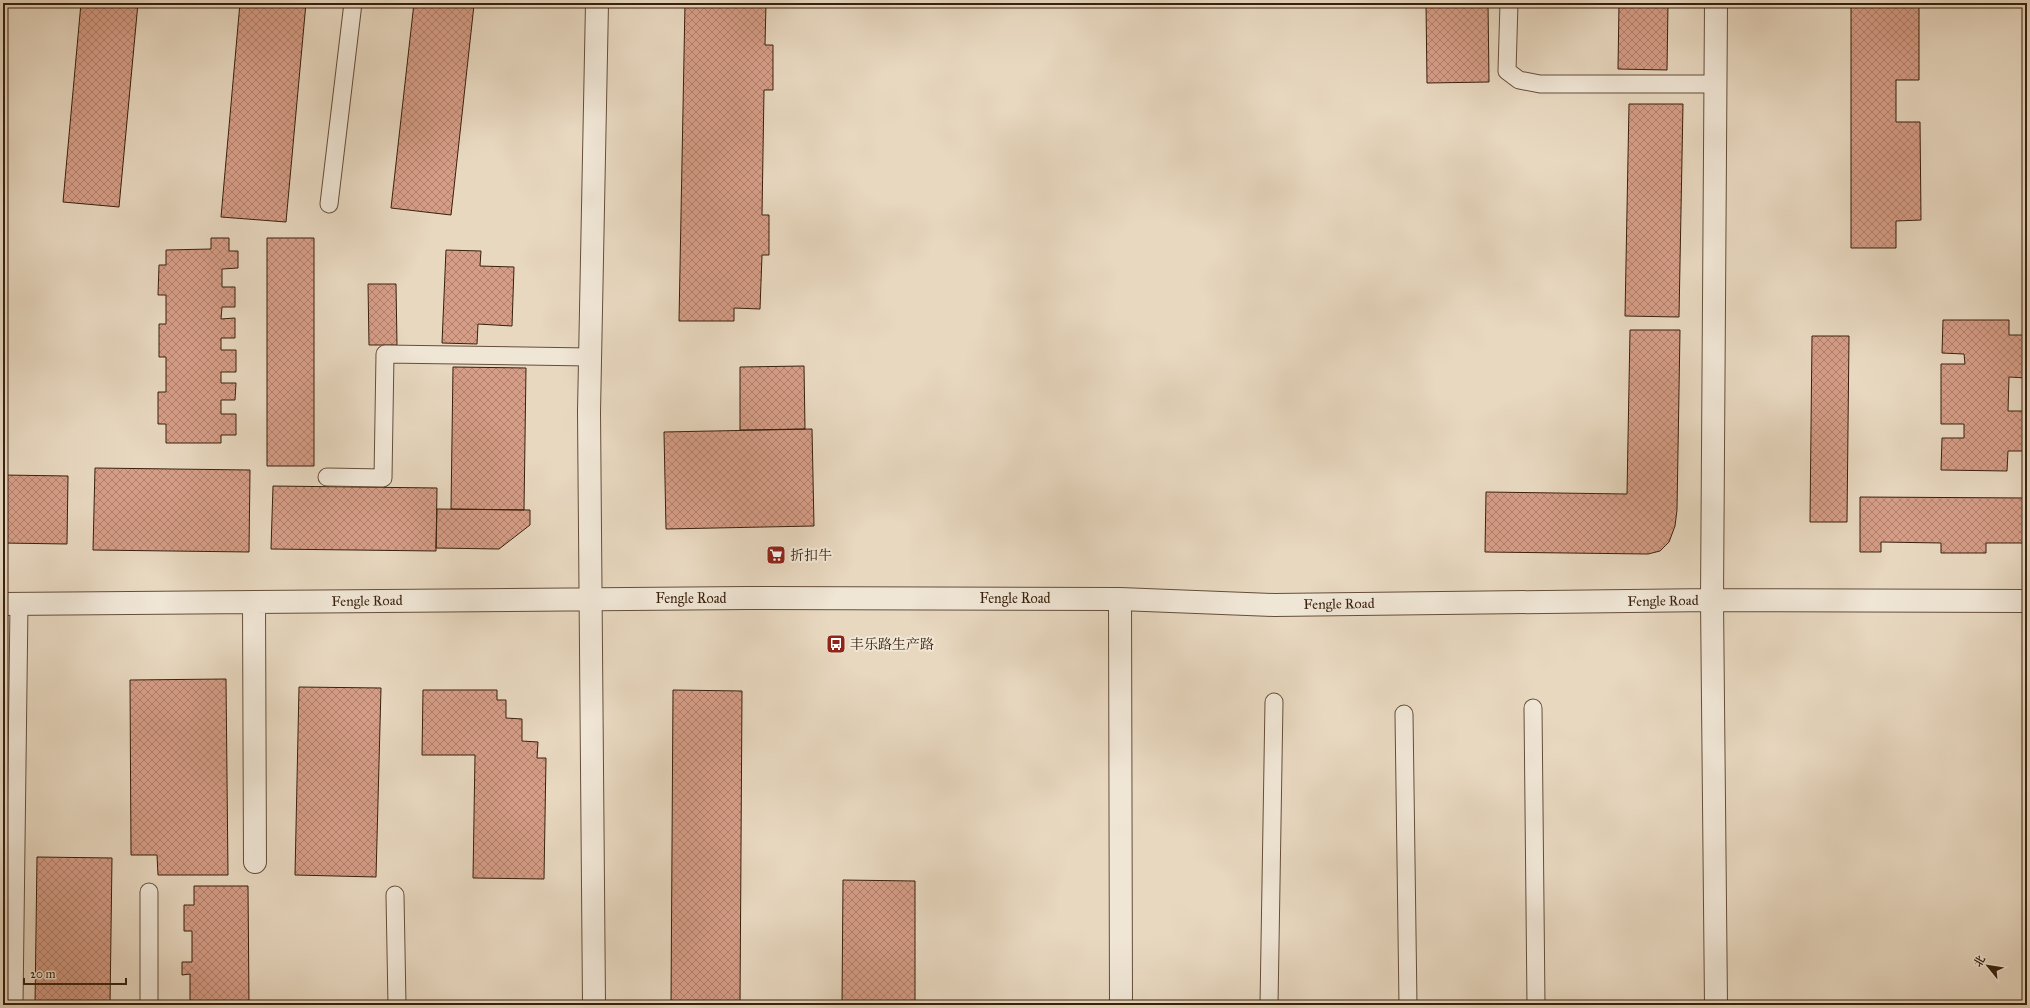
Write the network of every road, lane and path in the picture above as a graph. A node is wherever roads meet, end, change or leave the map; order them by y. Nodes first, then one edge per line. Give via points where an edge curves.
1 (352, 3) edge
2 (1509, 3) edge
3 (1716, 3) edge
4 (594, 4) edge
5 (1715, 84) junction
6 (328, 204) dead end
7 (590, 357) junction
8 (327, 477) dead end
9 (590, 599) junction
10 (1120, 599) junction
11 (1712, 600) junction
12 (2027, 601) edge
13 (254, 602) junction
14 (11, 604) edge
15 (1274, 702) dead end
16 (1533, 708) dead end
17 (1404, 714) dead end
18 (255, 862) dead end
19 (149, 892) dead end
20 (395, 895) dead end
21 (14, 1005) edge
22 (149, 1005) edge
23 (398, 1005) edge
24 (594, 1005) edge
25 (1121, 1005) edge
26 (1269, 1005) edge
27 (1408, 1005) edge
28 (1536, 1005) edge
29 (1716, 1005) edge

1 - 6 lane
2 - 5 lane via 1507,70 1519,80 1540,84
3 - 5 street
4 - 7 street
5 - 11 street
7 - 8 lane via 384,354 383,478
7 - 9 street
9 - 10 street, Fengle Road
9 - 13 street, Fengle Road
9 - 24 street
10 - 11 street, Fengle Road via 1274,605
10 - 25 street
11 - 12 street, Fengle Road
11 - 29 street
13 - 14 street, Fengle Road
13 - 18 street
14 - 21 lane
15 - 26 lane
16 - 28 lane
17 - 27 lane
19 - 22 lane
20 - 23 lane

